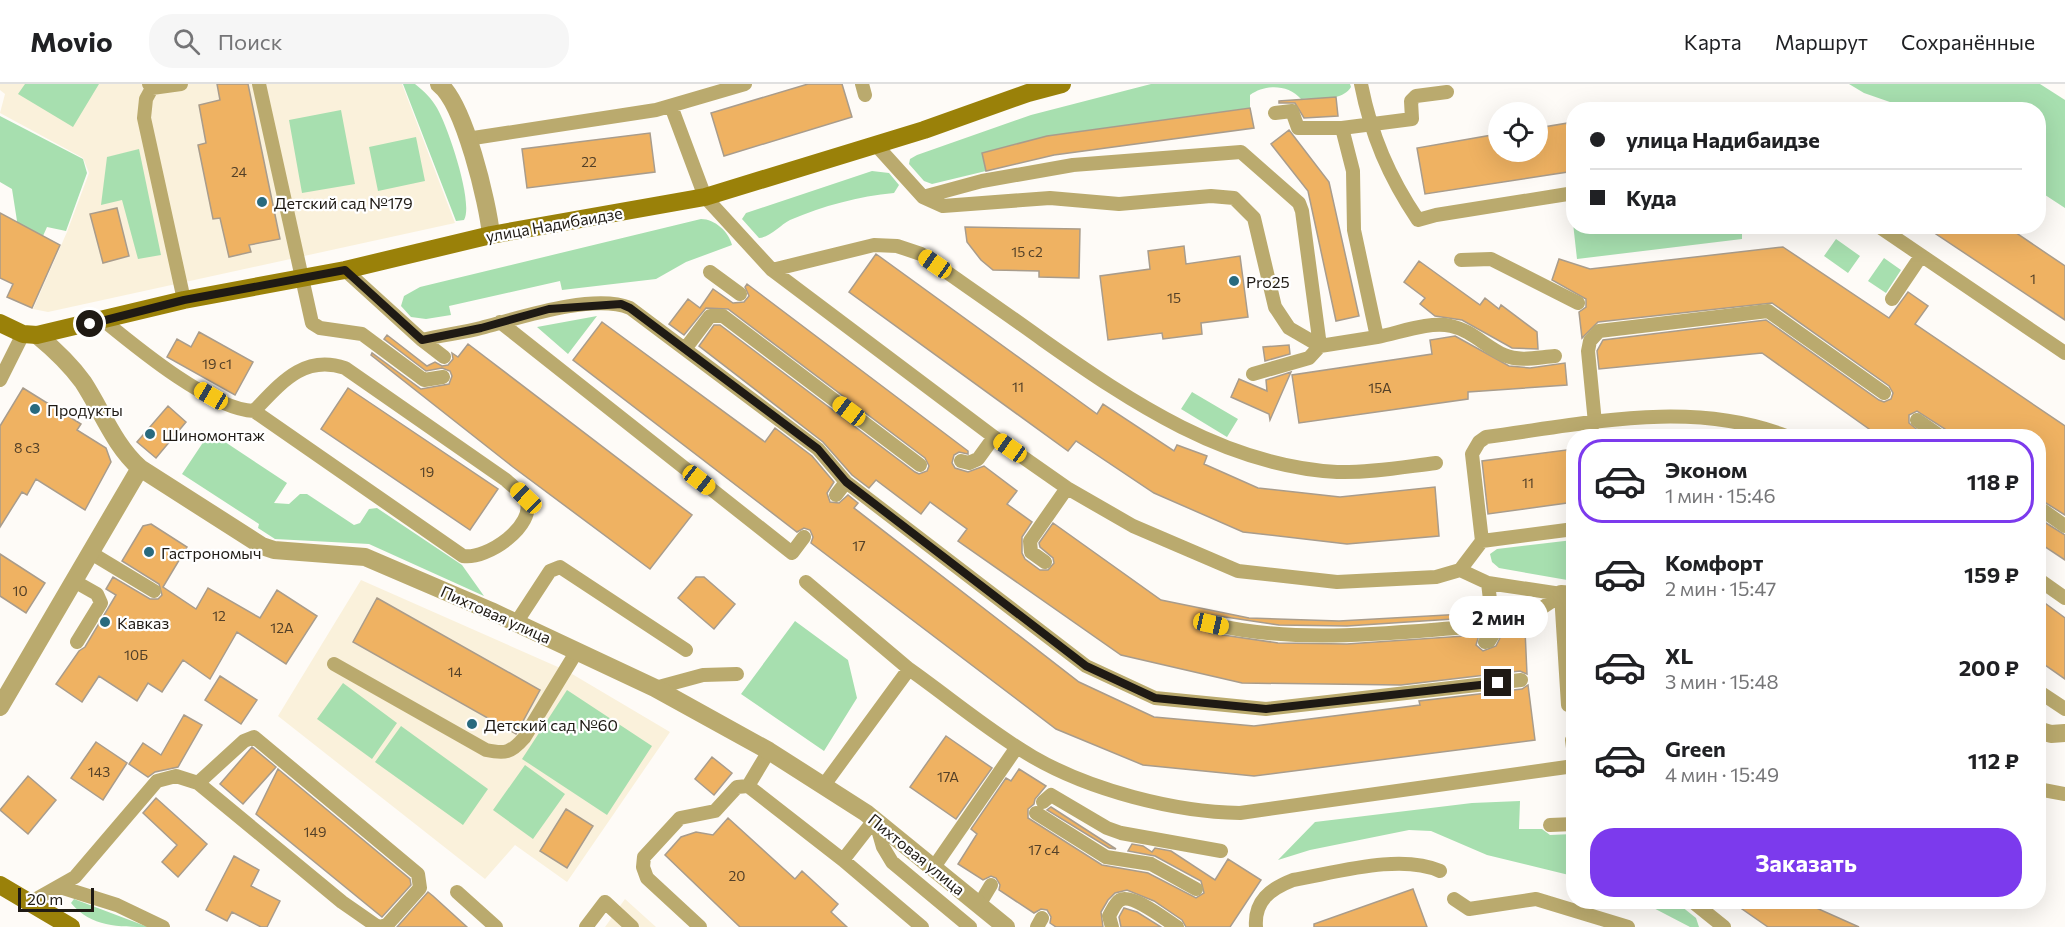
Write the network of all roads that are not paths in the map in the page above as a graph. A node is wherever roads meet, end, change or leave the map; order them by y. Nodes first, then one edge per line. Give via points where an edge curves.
1 (181, 84) edge
2 (259, 84) edge
3 (440, 84) edge
4 (745, 84) edge
5 (1062, 84) edge
6 (1361, 84) edge
7 (151, 86) edge
8 (1447, 92) dead end
9 (671, 106) junction
10 (1275, 112) dead end
11 (1370, 126) junction
12 (1342, 128) junction
13 (468, 139) junction
14 (876, 145) junction
15 (1566, 194) edge
16 (705, 197) junction
17 (923, 197) junction
18 (1890, 234) edge
19 (491, 235) junction
20 (1920, 255) junction
21 (1461, 260) dead end
22 (345, 270) junction
23 (772, 270) junction
24 (710, 272) dead end
25 (300, 277) junction
26 (740, 294) dead end
27 (1892, 299) dead end
28 (184, 300) junction
29 (1578, 303) dead end
30 (103, 320) junction
31 (500, 322) junction
32 (0, 323) edge
33 (30, 334) junction
34 (1377, 337) junction
35 (422, 340) junction
36 (1320, 346) junction
37 (685, 349) junction
38 (2065, 353) edge
39 (1555, 356) dead end
40 (444, 357) dead end
41 (1253, 374) dead end
42 (443, 377) dead end
43 (0, 380) edge
44 (1884, 393) dead end
45 (254, 411) junction
46 (1917, 420) dead end
47 (1595, 423) junction
48 (1763, 429) edge
49 (1930, 429) edge
50 (994, 437) junction
51 (961, 461) dead end
52 (1436, 463) dead end
53 (920, 465) dead end
54 (140, 468) junction
55 (846, 482) junction
56 (1067, 488) junction
57 (836, 495) dead end
58 (2046, 513) edge
59 (2065, 526) edge
60 (1566, 530) edge
61 (804, 537) dead end
62 (1482, 541) junction
63 (91, 553) junction
64 (1045, 562) dead end
65 (1460, 570) junction
66 (74, 581) junction
67 (806, 582) dead end
68 (1488, 583) junction
69 (2046, 585) edge
70 (154, 591) dead end
71 (1566, 595) edge
72 (1566, 596) edge
73 (2065, 598) edge
74 (516, 623) junction
75 (1211, 624) dead end
76 (1493, 625) junction
77 (77, 642) dead end
78 (1485, 642) dead end
79 (686, 650) dead end
80 (577, 651) junction
81 (334, 664) dead end
82 (909, 669) junction
83 (737, 674) dead end
84 (1521, 680) dead end
85 (655, 688) junction
86 (2046, 697) edge
87 (0, 707) edge
88 (2065, 709) edge
89 (2046, 732) edge
90 (2065, 733) edge
91 (1017, 747) junction
92 (769, 752) junction
93 (1566, 767) edge
94 (198, 783) junction
95 (824, 785) junction
96 (748, 786) junction
97 (2046, 790) edge
98 (2065, 794) edge
99 (875, 819) junction
100 (1566, 824) edge
101 (1550, 825) dead end
102 (1221, 851) dead end
103 (843, 860) junction
104 (934, 867) junction
105 (1440, 871) dead end
106 (1, 884) edge
107 (991, 885) dead end
108 (60, 887) junction
109 (1196, 889) dead end
110 (457, 892) dead end
111 (1454, 899) dead end
112 (29, 903) junction
113 (979, 905) junction
114 (1566, 908) edge
115 (1569, 909) edge
116 (1702, 909) edge
117 (71, 927) edge
118 (163, 927) edge
119 (379, 927) edge
120 (496, 927) edge
121 (586, 927) edge
122 (632, 927) edge
123 (700, 927) edge
124 (922, 927) edge
125 (970, 927) edge
126 (1006, 927) edge
127 (1112, 927) edge
128 (1177, 927) edge
129 (1256, 927) edge
130 (1628, 927) edge
131 (1724, 927) edge

1 - 7 lane
2 - 25 lane
3 - 13 street via 454,100
4 - 9 lane
5 - 14 main road, улица Надибаидзе
6 - 11 lane
7 - 28 lane via 144,118
8 - 11 lane via 1416,96 1411,101 1412,119
9 - 13 lane
9 - 16 lane
10 - 12 lane via 1292,111 1298,128
11 - 12 lane
11 - 15 lane via 1396,187 1418,220
12 - 34 lane via 1353,171 1354,230
13 - 19 street
14 - 16 main road, улица Надибаидзе
14 - 17 lane
16 - 19 main road, улица Надибаидзе
16 - 23 lane
17 - 36 lane via 948,206 1050,198 1119,204 1211,196 1234,198 1254,218 1275,307 1289,328
17 - 36 lane via 982,181 1073,165 1241,152 1299,203
18 - 20 lane
19 - 22 main road, улица Надибаидзе
20 - 27 lane
20 - 38 lane
21 - 29 lane via 1491,259
22 - 25 main road, улица Надибаидзе
22 - 35 lane
23 - 50 lane
23 - 52 lane via 874,245 897,246 921,254 1112,388 1231,451 1334,471 1361,472
24 - 26 lane
25 - 28 main road, улица Надибаидзе
25 - 42 lane via 316,326 362,334 424,380
28 - 30 main road, улица Надибаидзе
30 - 33 main road, улица Надибаидзе
30 - 45 lane via 159,366 228,406
31 - 35 lane
31 - 37 lane via 549,309 621,304
31 - 61 lane via 792,553
32 - 33 main road, Пихтовая улица
33 - 43 lane
33 - 54 street, Пихтовая улица via 64,359 122,449
34 - 36 lane
34 - 39 lane via 1451,326 1504,355 1520,359
35 - 40 lane
36 - 41 lane via 1309,358
37 - 53 lane via 710,316 723,315
37 - 55 lane via 818,449
44 - 47 lane via 1768,311 1599,331 1590,341 1588,351
45 - 45 lane via 463,556 477,557 497,549 525,516 526,498 506,480 345,368 331,363 309,365
46 - 49 lane
47 - 48 lane via 1674,415
47 - 62 lane via 1486,437 1479,442 1472,454
50 - 51 lane via 978,459
50 - 56 lane
54 - 63 street
54 - 74 street, Пихтовая улица via 262,546 365,557
55 - 57 lane
55 - 84 lane via 1086,666 1155,698 1266,709
56 - 64 lane via 1030,541 1031,552
56 - 65 lane via 1133,526 1238,571 1337,582 1436,577
58 - 59 lane
60 - 62 lane
62 - 65 lane
63 - 66 street
63 - 70 lane
65 - 68 lane
66 - 77 lane via 96,594 101,603
66 - 87 street
67 - 82 lane
68 - 71 lane
68 - 76 lane
69 - 73 lane
72 - 76 lane via 1540,611
74 - 79 lane via 550,571 561,567
74 - 80 street, Пихтовая улица
75 - 76 lane via 1248,633 1340,636
76 - 78 lane via 1492,638
80 - 81 lane via 524,738 513,751 498,753 486,750
80 - 85 street, Пихтовая улица
82 - 91 lane
82 - 95 lane
83 - 85 lane via 703,675
85 - 92 street, Пихтовая улица
86 - 88 lane
89 - 90 street
91 - 93 lane via 1043,763 1131,798 1217,813
91 - 104 lane
92 - 95 street, Пихтовая улица
92 - 96 lane
94 - 108 lane via 176,776 157,781 75,877
94 - 119 lane via 342,902
94 - 119 lane via 244,741 254,737 418,874 420,888 387,925
95 - 99 street, Пихтовая улица
96 - 103 lane
96 - 123 lane via 737,787 715,811 680,818 644,857 647,878
97 - 98 lane
99 - 103 lane
99 - 104 street, Пихтовая улица
99 - 125 lane via 892,862
100 - 101 lane
102 - 109 lane via 1173,847 1107,828 1051,795 1039,808 1106,857 1151,864
103 - 124 lane
104 - 113 street, Пихтовая улица
105 - 129 lane via 1406,863 1293,880 1263,897 1255,916
106 - 112 main road
107 - 113 lane
108 - 112 lane
108 - 118 lane via 117,905
110 - 120 lane
111 - 114 lane via 1469,909 1536,899
112 - 117 main road
113 - 126 street, Пихтовая улица
115 - 130 lane
116 - 131 lane
121 - 122 lane via 606,902
127 - 128 lane via 1109,916 1118,901 1125,898

